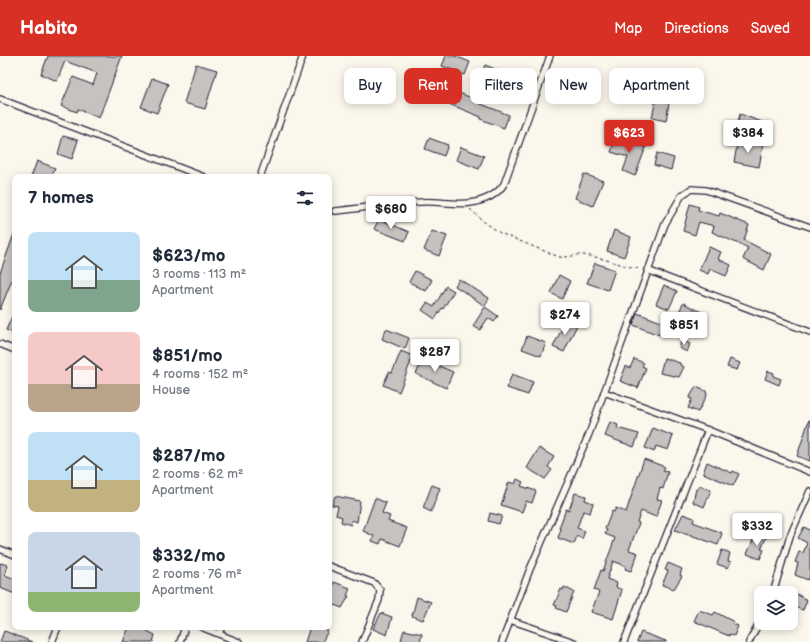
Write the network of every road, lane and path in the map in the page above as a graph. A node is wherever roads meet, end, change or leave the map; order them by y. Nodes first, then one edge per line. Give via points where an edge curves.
1 (303, 56) edge
2 (550, 56) edge
3 (0, 99) edge
4 (196, 174) edge
5 (261, 174) edge
6 (464, 202) junction
7 (335, 211) dead end
8 (810, 227) edge
9 (647, 270) junction
10 (810, 332) edge
11 (0, 344) edge
12 (12, 349) edge
13 (604, 392) junction
14 (708, 430) junction
15 (810, 472) edge
16 (810, 490) edge
17 (0, 549) edge
18 (12, 554) edge
19 (332, 567) edge
20 (775, 586) edge
21 (510, 620) junction
22 (57, 630) edge
23 (184, 630) edge
24 (209, 630) edge
25 (221, 630) edge
26 (755, 630) edge
27 (220, 634) junction
28 (52, 642) edge
29 (180, 642) edge
30 (239, 642) edge
31 (362, 642) edge
32 (502, 642) edge
33 (574, 642) edge
34 (624, 642) edge
35 (749, 642) edge

1 - 5 street
2 - 6 street via 500,190 494,196
3 - 4 street
6 - 7 street via 393,203
6 - 9 path via 500,233 548,253 569,258 581,254
8 - 9 street via 706,190 691,189 682,195 672,211
9 - 10 street
9 - 13 street
11 - 12 street
13 - 14 street
13 - 21 street via 589,434
14 - 15 street
14 - 34 street
16 - 20 street via 790,536
17 - 18 street
19 - 31 street via 374,583 380,590 379,600
21 - 32 street
21 - 33 street
22 - 28 street
23 - 29 street
24 - 27 street
25 - 27 street
26 - 35 street
27 - 30 street

